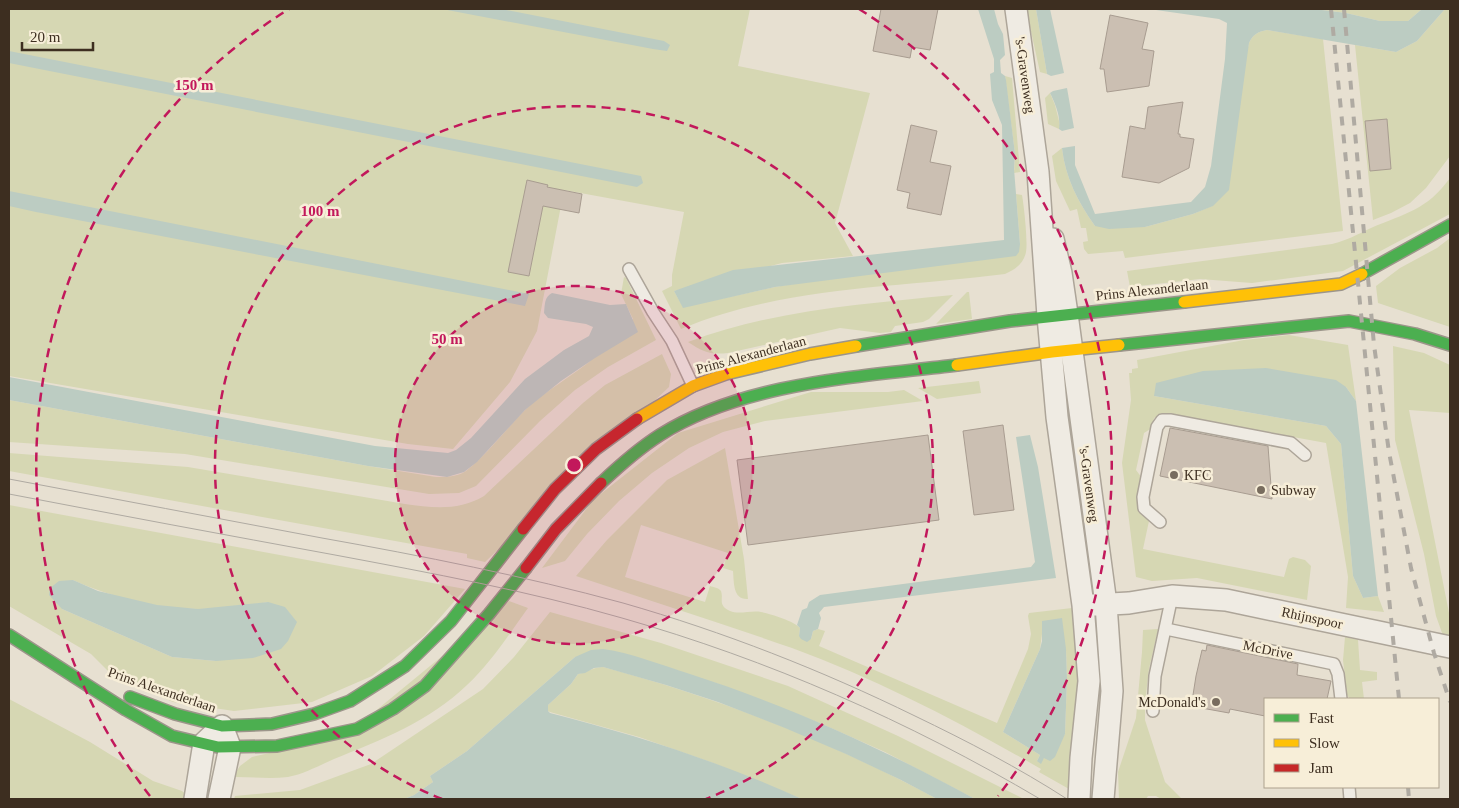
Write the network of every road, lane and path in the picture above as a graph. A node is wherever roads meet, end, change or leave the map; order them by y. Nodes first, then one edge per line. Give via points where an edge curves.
1 (1016, 9) edge
2 (1450, 225) edge
3 (629, 268) dead end
4 (1057, 315) junction
5 (1450, 345) edge
6 (1062, 351) junction
7 (693, 386) junction
8 (1305, 455) dead end
9 (1160, 522) dead end
10 (1172, 596) junction
11 (1106, 604) junction
12 (1083, 605) junction
13 (1166, 629) junction
14 (9, 635) edge
15 (1450, 647) edge
16 (61, 669) junction
17 (1341, 698) edge
18 (1153, 711) dead end
19 (222, 726) junction
20 (204, 743) junction
21 (230, 747) junction
22 (195, 799) edge
23 (220, 799) edge
24 (1079, 799) edge
25 (1103, 799) edge

1 - 4 street, 's-Gravenweg via 1038,172 1061,273
2 - 4 main road, Prins Alexanderlaan via 1341,284
3 - 7 lane via 672,341
4 - 6 street, 's-Gravenweg
4 - 7 main road, Prins Alexanderlaan via 810,354 726,374
5 - 6 main road, Prins Alexanderlaan via 1415,334 1349,321
6 - 11 street, 's-Gravenweg
6 - 12 street, 's-Gravenweg via 1057,417
6 - 21 main road, Prins Alexanderlaan via 811,383 749,397 704,413 660,434 587,496 425,686 393,710 357,729 276,746
7 - 19 main road, Prins Alexanderlaan via 618,433 577,467 511,543 451,621 405,666 350,701 314,714 272,724
8 - 9 lane via 1291,443 1162,420 1157,427 1143,497 1144,508
10 - 11 street, Rhijnspoor
10 - 13 lane
10 - 15 street, Rhijnspoor via 1226,600
11 - 12 street, Rhijnspoor
11 - 25 street, 's-Gravenweg via 1112,692
12 - 24 street, 's-Gravenweg via 1089,681
13 - 17 lane, McDrive via 1334,664
13 - 18 lane via 1155,676
14 - 16 main road, Prins Alexanderlaan
16 - 19 main road, Prins Alexanderlaan via 175,714
16 - 20 main road, Prins Alexanderlaan via 172,736
19 - 20 street
19 - 21 street
20 - 21 main road, Prins Alexanderlaan
20 - 22 street
21 - 23 street

